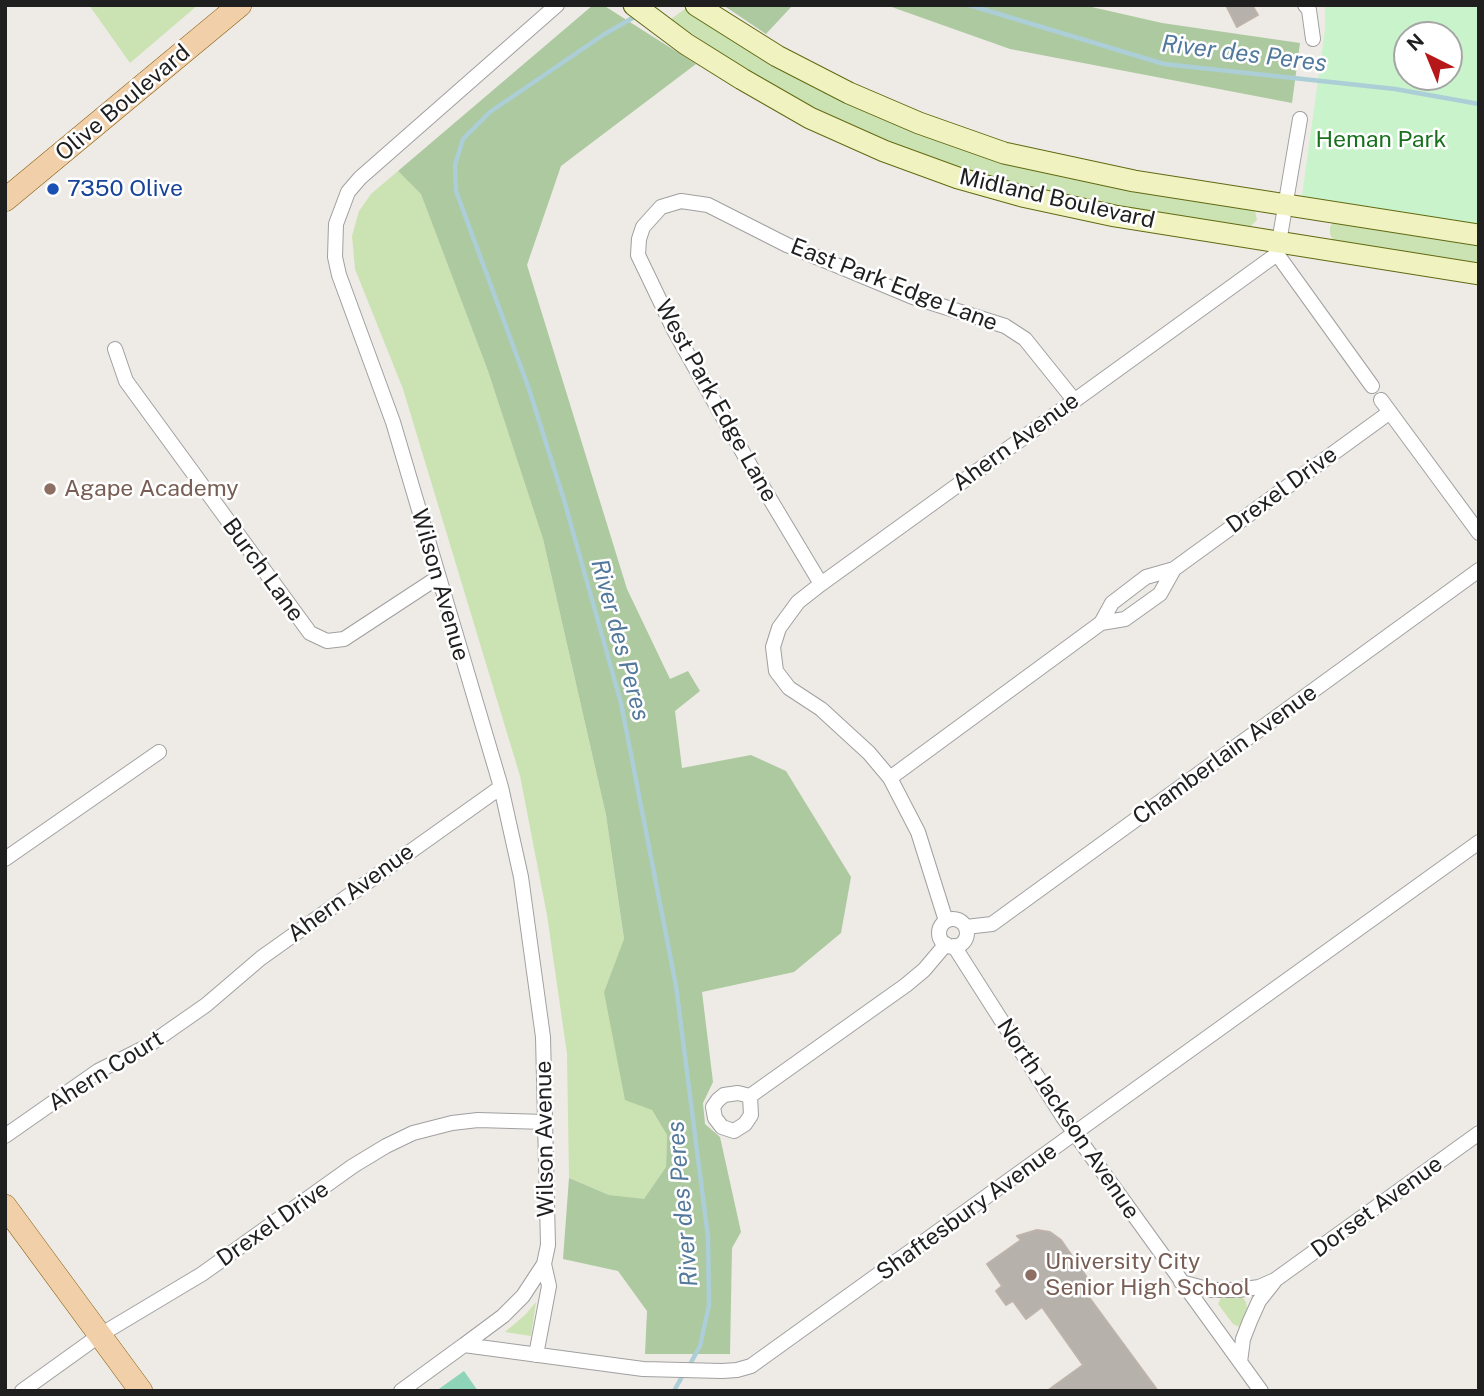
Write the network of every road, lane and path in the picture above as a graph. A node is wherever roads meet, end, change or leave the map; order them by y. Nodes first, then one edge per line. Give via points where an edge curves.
1 (240, 5) edge
2 (557, 5) edge
3 (634, 5) edge
4 (696, 5) edge
5 (1305, 5) edge
6 (1313, 39) dead end
7 (1300, 119) dead end
8 (5, 200) edge
9 (1285, 204) junction
10 (652, 214) joint
11 (1479, 235) edge
12 (1278, 248) junction
13 (1479, 274) edge
14 (115, 348) dead end
15 (1372, 386) dead end
16 (1074, 400) junction
17 (1479, 533) edge
18 (1174, 569) junction
19 (1479, 570) edge
20 (437, 578) junction
21 (821, 584) junction
22 (1101, 623) junction
23 (159, 752) dead end
24 (890, 778) junction
25 (501, 787) junction
26 (1479, 842) edge
27 (5, 859) edge
28 (946, 921) junction
29 (966, 927) junction
30 (950, 945) junction
31 (205, 1005) joint
32 (750, 1096) dead end
33 (545, 1122) junction
34 (1479, 1133) edge
35 (1076, 1134) junction
36 (5, 1136) edge
37 (5, 1206) edge
38 (544, 1264) junction
39 (1275, 1280) junction
40 (1181, 1282) junction
41 (100, 1335) junction
42 (464, 1345) junction
43 (536, 1355) junction
44 (1240, 1362) junction
45 (22, 1391) edge
46 (141, 1391) edge
47 (401, 1391) edge
48 (1261, 1391) edge

1 - 8 main road, Olive Boulevard
2 - 20 street, Wilson Avenue via 360,178 348,192 336,224 335,257 340,275 393,422
3 - 12 main road, Midland Boulevard via 742,79 810,118 884,151 1022,196
4 - 9 main road, Midland Boulevard via 777,56 849,93 1004,153 1134,181
5 - 6 street
7 - 9 street
9 - 11 main road, Midland Boulevard
9 - 12 street
10 - 16 street, East Park Edge Lane via 671,202 708,205 848,271 1005,326 1025,339
10 - 21 street, West Park Edge Lane via 643,226 638,255 674,330
12 - 13 main road, Midland Boulevard
12 - 15 street
12 - 16 street, Ahern Avenue
14 - 20 street, Burch Lane via 126,381 310,633 327,641 344,639
16 - 21 street, Ahern Avenue
17 - 18 street, Drexel Drive via 1386,406
18 - 22 street, Drexel Drive via 1146,577 1112,603
18 - 22 street, Drexel Drive via 1160,594 1125,619
19 - 29 street, Chamberlain Avenue via 992,924
20 - 25 street, Wilson Avenue
21 - 24 street, Ahern Avenue via 788,613 773,647 773,661 781,680 841,727
22 - 24 street, Drexel Drive
23 - 27 street
24 - 28 street via 918,832
25 - 31 street, Ahern Avenue via 261,957
25 - 33 street, Wilson Avenue via 520,877 543,1037
26 - 35 street, Shaftesbury Avenue
28 - 29 street via 960,920
28 - 30 street via 940,933
29 - 30 street via 965,940
30 - 32 street via 906,985
30 - 35 street, North Jackson Avenue
31 - 36 street, Ahern Court
33 - 38 street, Wilson Avenue via 548,1245
33 - 41 street, Drexel Drive via 478,1120 413,1133 353,1166 202,1274
34 - 39 street, Dorset Avenue
35 - 40 street, North Jackson Avenue
35 - 43 street, Shaftesbury Avenue via 751,1366 722,1371 659,1369
37 - 41 main road
38 - 42 street, Wilson Avenue via 523,1296
38 - 43 street, Wilson Avenue via 549,1286
39 - 40 street, Dorset Avenue via 1238,1290 1211,1290
39 - 44 street, Dorset Avenue via 1250,1321
40 - 44 street, North Jackson Avenue
41 - 45 street, Drexel Drive
41 - 46 main road
42 - 43 street, Shaftesbury Avenue
42 - 47 street
44 - 48 street, North Jackson Avenue

